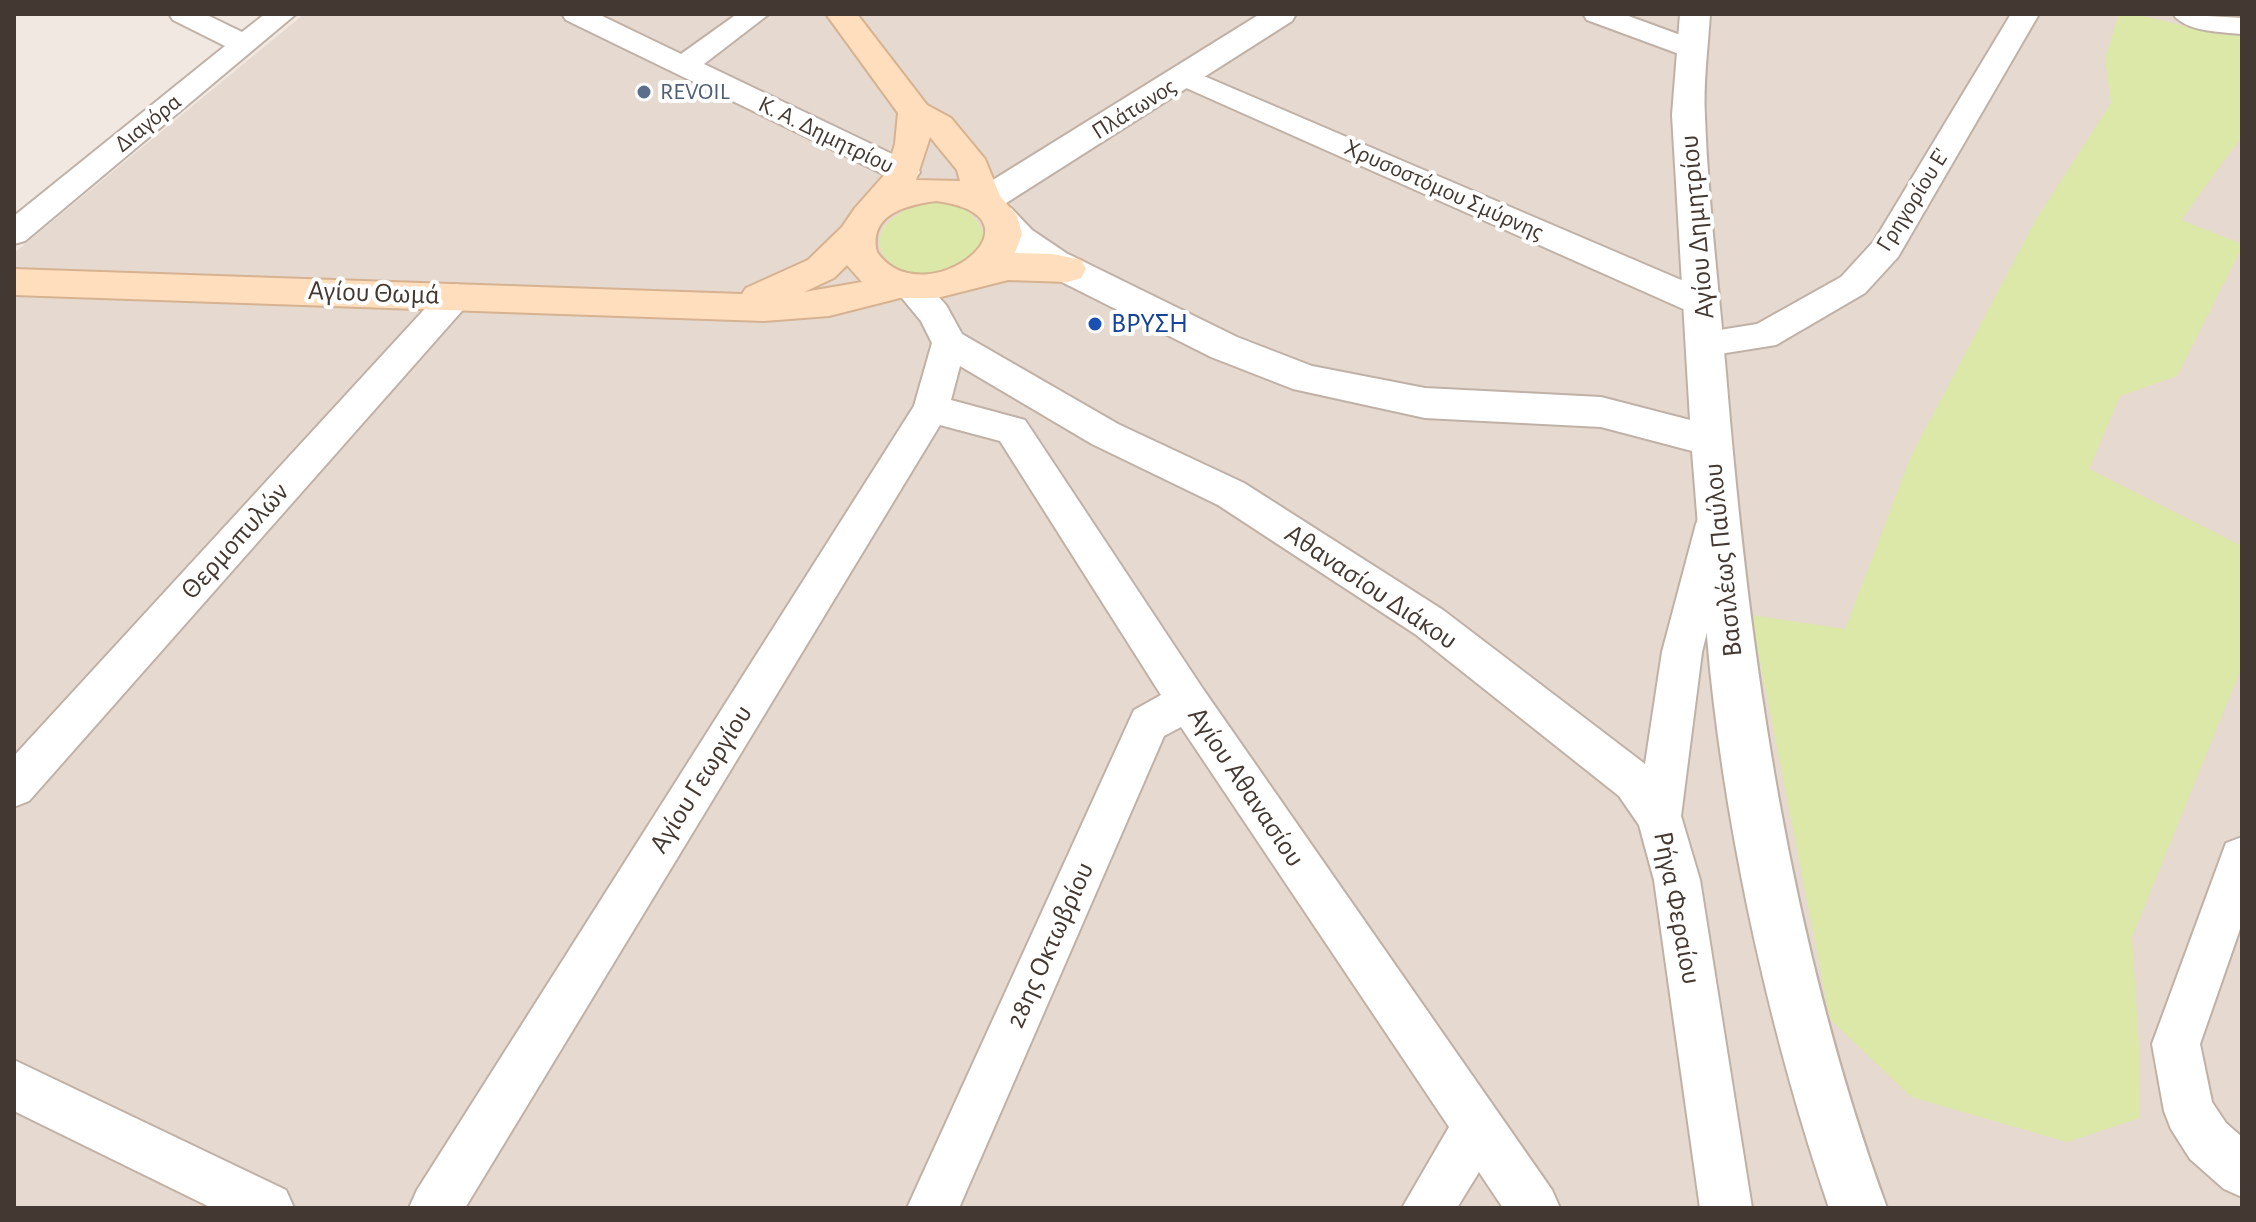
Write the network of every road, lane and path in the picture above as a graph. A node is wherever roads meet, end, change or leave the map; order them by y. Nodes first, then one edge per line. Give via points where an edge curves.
1 (183, 14) edge
2 (282, 14) edge
3 (576, 14) edge
4 (755, 14) edge
5 (841, 14) edge
6 (1281, 14) edge
7 (1597, 14) edge
8 (1695, 14) edge
9 (2025, 14) edge
10 (2187, 14) edge
11 (2242, 26) edge
12 (244, 44) junction
13 (1692, 49) junction
14 (683, 66) junction
15 (1185, 77) junction
16 (915, 123) junction
17 (904, 172) junction
18 (979, 193) junction
19 (868, 219) junction
20 (14, 233) edge
21 (1068, 269) junction
22 (967, 278) junction
23 (14, 282) edge
24 (906, 285) junction
25 (456, 296) junction
26 (1702, 303) junction
27 (733, 305) junction
28 (942, 328) junction
29 (1707, 343) junction
30 (1051, 403) junction
31 (931, 409) junction
32 (1012, 430) junction
33 (1711, 441) junction
34 (1717, 515) junction
35 (1188, 702) junction
36 (14, 787) edge
37 (1659, 816) junction
38 (2242, 858) edge
39 (14, 1085) edge
40 (1478, 1126) junction
41 (2242, 1171) edge
42 (268, 1208) edge
43 (435, 1208) edge
44 (933, 1208) edge
45 (1428, 1208) edge
46 (1534, 1208) edge
47 (1726, 1208) edge
48 (1858, 1208) edge

1 - 12 street
2 - 12 street, Διαγόρα
3 - 14 street, Κ. Α. Δημητρίου
4 - 14 street
5 - 16 main road
6 - 15 street, Πλάτωνος
7 - 13 street
8 - 13 street, Αγίου Δημητρίου
9 - 29 street, Γρηγορίου Ε' via 1886,249 1853,285 1764,336
10 - 11 street
12 - 20 street, Διαγόρα
13 - 26 street, Αγίου Δημητρίου via 1688,115
14 - 17 street, Κ. Α. Δημητρίου
15 - 18 street, Πλάτωνος
15 - 26 street, Χρυσοστόμου Σμύρνης
16 - 17 main road via 914,148
16 - 18 main road
17 - 19 main road
18 - 19 main road via 917,189
18 - 21 street, Βασιλέως Παύλου via 1031,248
18 - 22 main road via 1003,227 1000,248
19 - 24 main road via 859,253 879,276
19 - 27 main road, Αγίου Θωμά via 808,277
21 - 22 main road via 1008,267
21 - 33 street, Βασιλέως Παύλου via 1224,347 1327,384 1425,403 1601,412
22 - 24 main road via 930,287
22 - 28 street
23 - 25 main road, Αγίου Θωμά
24 - 27 main road, Αγίου Θωμά via 797,307
24 - 28 street, Αθανασίου Διάκου
25 - 27 main road, Αγίου Θωμά
25 - 36 street, Θερμοπυλών
26 - 29 street, Αγίου Δημητρίου
28 - 30 street, Αθανασίου Διάκου
28 - 31 street, Αγίου Γεωργίου
29 - 33 street, Αγίου Δημητρίου
30 - 32 street
30 - 37 street, Αθανασίου Διάκου via 1231,494 1429,622 1634,782
31 - 32 street
31 - 43 street, Αγίου Γεωργίου
32 - 35 street, Αγίου Αθανασίου
33 - 34 street, Βασιλέως Παύλου
34 - 37 street, Ρήγα Φεραίου via 1682,652
34 - 48 street, Βασιλέως Παύλου via 1733,672 1765,864 1824,1112
35 - 40 street, Αγίου Αθανασίου
35 - 44 street, 28ης Οκτωβρίου via 1149,723
37 - 47 street, Ρήγα Φεραίου via 1677,880
38 - 41 street via 2176,1044 2189,1111 2208,1141
39 - 42 street
40 - 45 street
40 - 46 street, Αγίου Αθανασίου

